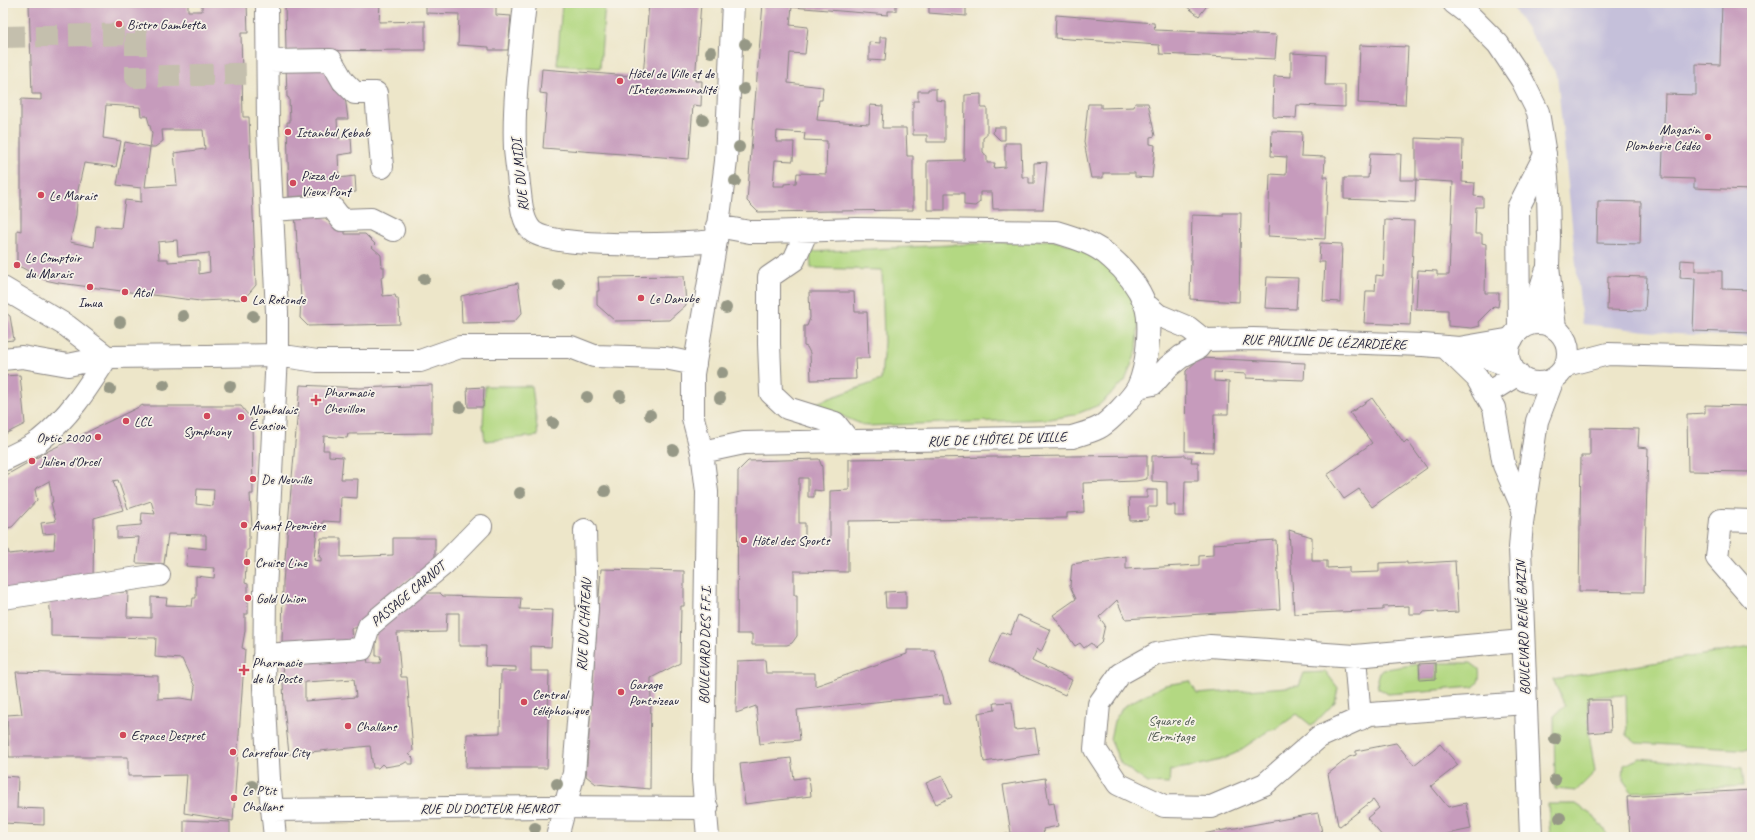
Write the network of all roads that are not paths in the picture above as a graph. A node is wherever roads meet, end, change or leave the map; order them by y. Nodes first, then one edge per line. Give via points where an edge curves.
1 (267, 3) edge
2 (525, 3) edge
3 (733, 3) edge
4 (1454, 3) edge
5 (269, 61) junction
6 (1545, 155) junction
7 (382, 167) dead end
8 (272, 210) junction
9 (393, 230) dead end
10 (806, 231) junction
11 (716, 234) junction
12 (1548, 266) junction
13 (3, 288) edge
14 (1145, 304) junction
15 (1520, 331) junction
16 (1559, 332) junction
17 (1204, 340) junction
18 (1452, 348) junction
19 (1608, 354) junction
20 (277, 355) junction
21 (107, 357) junction
22 (3, 358) edge
23 (1752, 358) edge
24 (695, 364) junction
25 (1560, 372) junction
26 (1518, 374) junction
27 (1138, 387) junction
28 (1486, 394) junction
29 (1537, 421) junction
30 (850, 442) junction
31 (702, 452) junction
32 (3, 460) edge
33 (1524, 511) junction
34 (1752, 521) edge
35 (481, 526) dead end
36 (585, 530) dead end
37 (159, 575) dead end
38 (3, 598) edge
39 (1752, 598) edge
40 (1523, 641) junction
41 (264, 655) junction
42 (1355, 656) junction
43 (1526, 703) junction
44 (1360, 719) junction
45 (565, 807) junction
46 (707, 808) junction
47 (272, 810) junction
48 (275, 837) edge
49 (557, 837) edge
50 (708, 837) edge
51 (1530, 837) edge

1 - 5 street
2 - 11 street, RUE DU MIDI via 516,91 515,148 524,216 532,231 542,237 556,240 670,244
3 - 11 street via 726,161
4 - 6 street via 1498,44 1522,80 1538,112
5 - 7 street via 331,60 343,81 355,93 376,93
5 - 8 street via 268,129
6 - 12 street
6 - 15 street via 1518,208
8 - 9 street via 331,206 342,220 371,219
8 - 20 street
10 - 11 street, RUE DE L'HÔTEL DE VILLE
10 - 14 street, RUE DE L'HÔTEL DE VILLE via 856,229 1056,232 1084,241 1110,257 1129,276
10 - 30 street via 794,260 769,277 768,344 771,393 787,408 835,423
11 - 24 street, BOULEVARD DES F.F.I.
12 - 15 street
12 - 16 street
13 - 21 street via 67,326
14 - 17 street via 1158,315 1189,328
14 - 27 street, RUE DE L'HÔTEL DE VILLE via 1149,318 1148,341
15 - 16 street via 1546,324
15 - 18 street, RUE PAULINE DE LÉZARDIÈRE
15 - 26 street via 1508,353
16 - 19 street
16 - 25 street via 1568,350
17 - 18 street, RUE PAULINE DE LÉZARDIÈRE via 1253,339
17 - 27 street via 1198,348 1168,366 1153,384
18 - 26 street, RUE PAULINE DE LÉZARDIÈRE
18 - 28 street via 1477,378
19 - 23 street
19 - 25 street
20 - 21 street
20 - 24 street via 317,361 420,361 460,347 571,347 594,356 665,358
20 - 41 street via 264,591
21 - 22 street via 68,365 22,357
21 - 32 street via 80,400 58,424 37,442
24 - 31 street, BOULEVARD DES F.F.I. via 694,418
25 - 26 street via 1544,382 1535,382
25 - 29 street, BOULEVARD RENÉ BAZIN
26 - 28 street
26 - 29 street, BOULEVARD RENÉ BAZIN
27 - 30 street, RUE DE L'HÔTEL DE VILLE via 1124,405 1099,428 1072,437
28 - 33 street via 1494,408 1504,465
29 - 33 street, BOULEVARD RENÉ BAZIN
30 - 31 street, RUE DE L'HÔTEL DE VILLE via 744,443
31 - 46 street, BOULEVARD DES F.F.I. via 707,492 703,778
33 - 40 street, BOULEVARD RENÉ BAZIN via 1520,548
34 - 39 street via 1722,520 1717,558
35 - 41 street, PASSAGE CARNOT via 444,564 369,626 362,649
36 - 45 street, RUE DU CHÂTEAU via 587,609 574,773
37 - 38 street
40 - 42 street
40 - 43 street, BOULEVARD RENÉ BAZIN
41 - 47 street
42 - 44 street
42 - 44 street via 1210,646 1156,654 1120,674 1099,704 1095,749 1118,784 1164,806 1211,808 1265,784 1319,737
43 - 44 street via 1370,714
43 - 51 street, BOULEVARD RENÉ BAZIN
45 - 46 street, RUE DU DOCTEUR HENROT
45 - 47 street, RUE DU DOCTEUR HENROT
45 - 49 street, RUE DU CHÂTEAU
46 - 50 street, BOULEVARD DES F.F.I.
47 - 48 street

